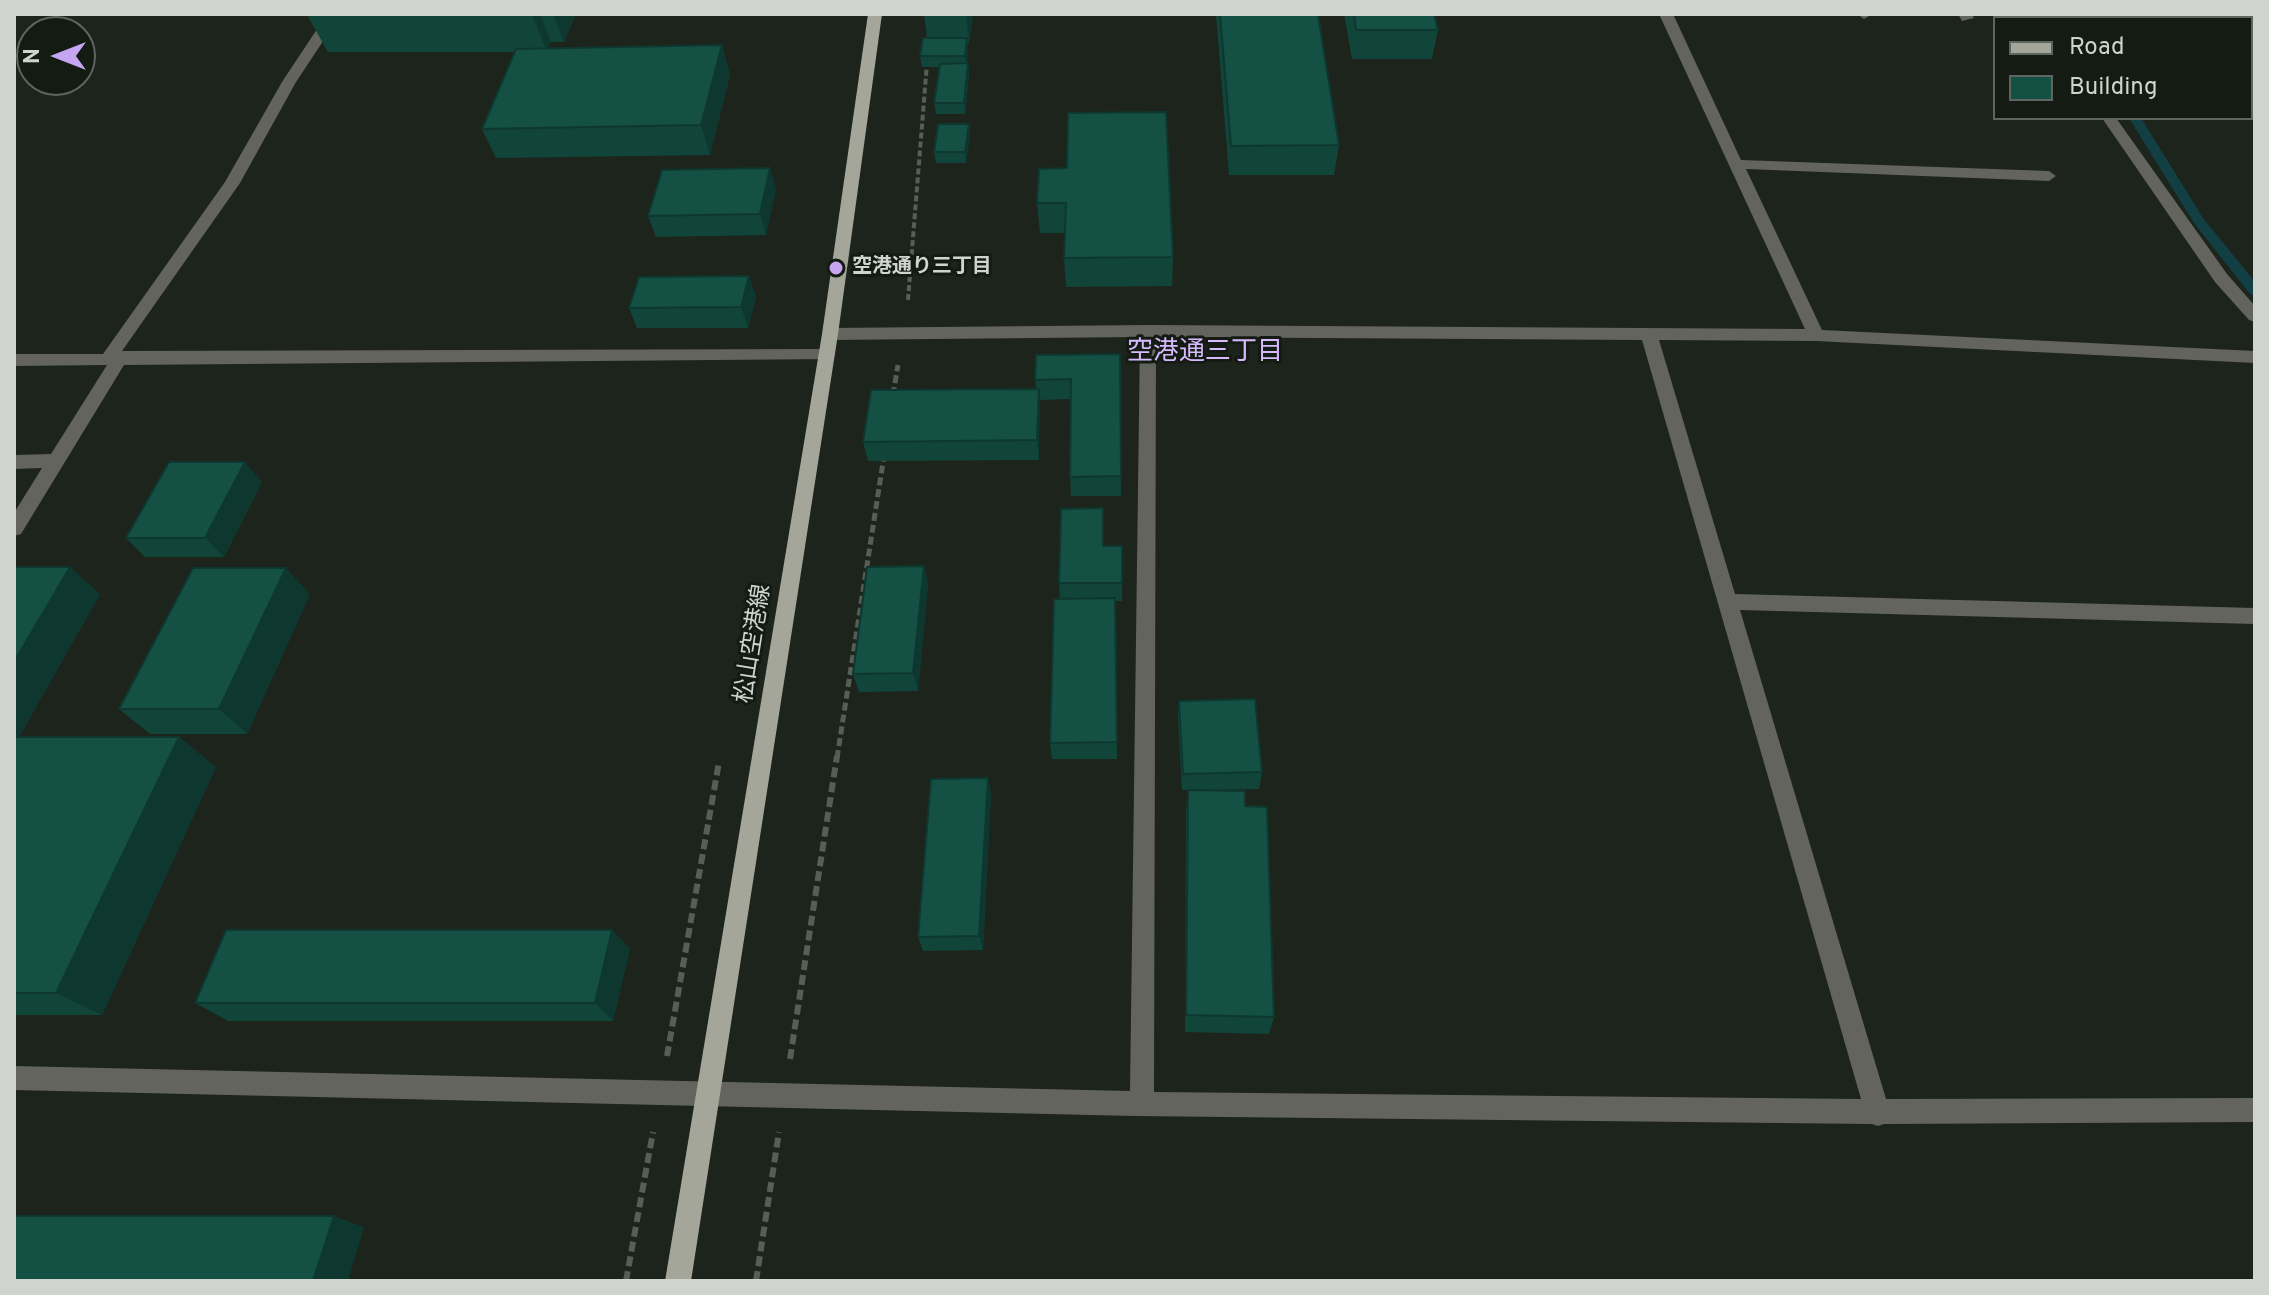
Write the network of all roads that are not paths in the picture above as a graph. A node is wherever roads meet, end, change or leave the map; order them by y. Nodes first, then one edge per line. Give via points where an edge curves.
1 (334, 14) edge
2 (875, 14) edge
3 (1666, 14) edge
4 (2110, 120) edge
5 (1737, 164) junction
6 (2049, 176) dead end
7 (2255, 316) edge
8 (1148, 331) junction
9 (830, 334) junction
10 (1649, 334) junction
11 (1816, 335) junction
12 (827, 355) junction
13 (115, 357) junction
14 (2255, 357) edge
15 (14, 360) edge
16 (56, 461) junction
17 (14, 462) edge
18 (14, 529) edge
19 (1728, 602) junction
20 (2255, 616) edge
21 (14, 1078) edge
22 (710, 1094) junction
23 (1142, 1102) junction
24 (2255, 1110) edge
25 (1878, 1114) junction
26 (678, 1281) edge

1 - 13 street via 232,183
2 - 9 main road, 松山空港線
3 - 5 street
4 - 7 street via 2221,278
5 - 6 street
5 - 11 street
8 - 9 street
8 - 10 street
8 - 23 street
9 - 12 main road, 松山空港線
10 - 11 street
10 - 19 street
11 - 14 street
12 - 13 street
12 - 22 main road, 松山空港線
13 - 15 street
13 - 16 street
16 - 17 street
16 - 18 street
19 - 20 street
19 - 25 street
21 - 22 street
22 - 23 street
22 - 26 main road, 松山空港線
23 - 25 street
24 - 25 street

